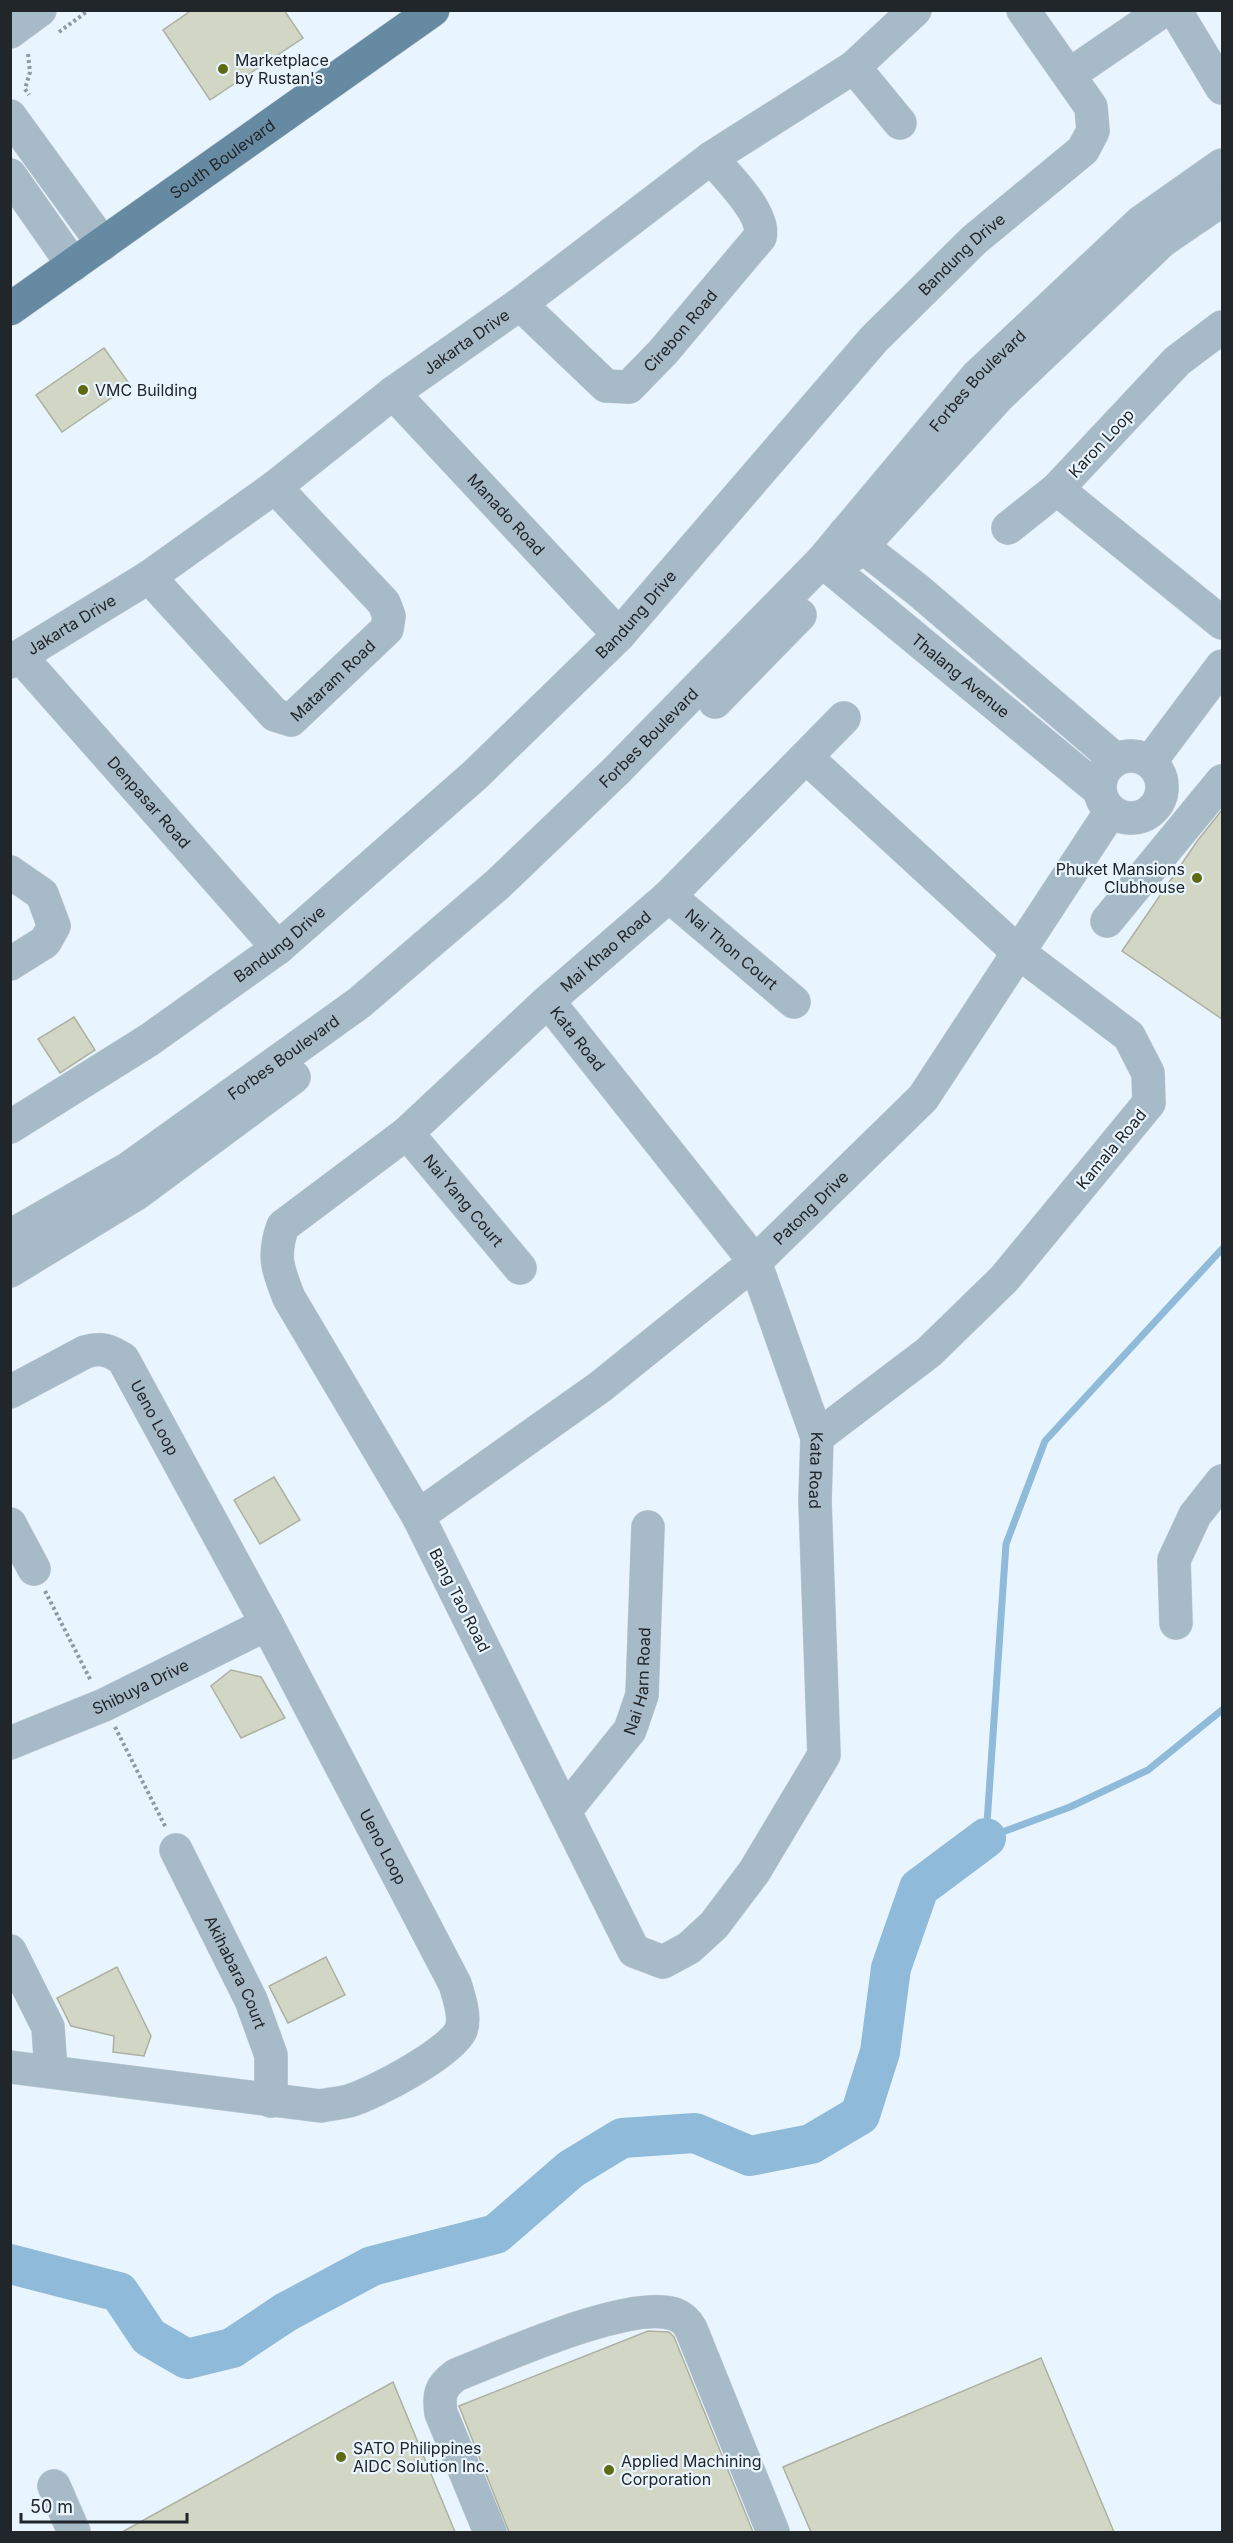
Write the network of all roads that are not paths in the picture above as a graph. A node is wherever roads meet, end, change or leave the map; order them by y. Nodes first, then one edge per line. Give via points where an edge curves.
1 (433, 10) edge
2 (915, 10) edge
3 (1023, 10) edge
4 (1164, 10) edge
5 (1175, 10) edge
6 (1198, 10) edge
7 (47, 23) edge
8 (23, 40) edge
9 (1222, 51) edge
10 (854, 67) junction
11 (1069, 75) junction
12 (1222, 88) edge
13 (21, 107) edge
14 (900, 123) dead end
15 (711, 158) junction
16 (1222, 165) edge
17 (10, 175) edge
18 (1222, 200) edge
19 (103, 244) junction
20 (73, 265) junction
21 (520, 304) junction
22 (10, 309) edge
23 (1222, 327) edge
24 (393, 393) junction
25 (275, 487) junction
26 (1057, 489) junction
27 (1008, 528) dead end
28 (853, 539) junction
29 (831, 568) junction
30 (149, 577) junction
31 (1222, 623) edge
32 (619, 635) junction
33 (15, 659) edge
34 (1222, 666) edge
35 (844, 718) dead end
36 (806, 757) junction
37 (1115, 759) junction
38 (1150, 762) junction
39 (1222, 782) edge
40 (1105, 801) junction
41 (1155, 807) junction
42 (1184, 825) junction
43 (10, 872) edge
44 (669, 896) junction
45 (1107, 921) dead end
46 (278, 948) junction
47 (1018, 952) junction
48 (10, 964) edge
49 (548, 1001) junction
50 (794, 1002) dead end
51 (10, 1128) edge
52 (407, 1133) junction
53 (283, 1226) joint
54 (10, 1236) edge
55 (756, 1262) junction
56 (520, 1268) dead end
57 (10, 1271) edge
58 (10, 1392) edge
59 (817, 1437) junction
60 (1222, 1481) edge
61 (418, 1516) junction
62 (10, 1524) edge
63 (648, 1527) dead end
64 (34, 1569) dead end
65 (1176, 1623) dead end
66 (267, 1624) junction
67 (10, 1743) edge
68 (565, 1811) junction
69 (176, 1850) dead end
70 (10, 1951) edge
71 (663, 1962) joint
72 (10, 2067) edge
73 (51, 2071) junction
74 (271, 2101) junction
75 (54, 2486) dead end
76 (74, 2532) edge
77 (490, 2532) edge
78 (773, 2532) edge

1 - 19 main road, South Boulevard
2 - 10 street, Jakarta Drive
3 - 11 street, Bandung Drive
4 - 11 street
5 - 12 street
6 - 9 street
7 - 8 street
10 - 14 street
10 - 15 street, Jakarta Drive
11 - 32 street, Bandung Drive via 1091,107 1093,131 1083,150 974,240 874,339
13 - 19 street
15 - 21 street, Jakarta Drive
15 - 21 street, Cirebon Road via 754,213 760,237 629,387 606,386
16 - 28 street, Forbes Boulevard via 1141,222 977,376
17 - 20 street
18 - 28 street, Forbes Boulevard via 1162,241
19 - 20 main road, South Boulevard
20 - 22 main road, South Boulevard
21 - 24 street, Jakarta Drive
23 - 26 street, Karon Loop via 1177,362
24 - 25 street, Jakarta Drive
24 - 32 street, Manado Road
25 - 30 street, Jakarta Drive
25 - 30 street, Mataram Road via 384,603 389,616 387,629 291,720 275,715
26 - 27 street
26 - 31 street, Karon Loop
28 - 29 street, Forbes Boulevard
28 - 37 street via 920,591
29 - 40 street, Thalang Avenue
29 - 54 street, Forbes Boulevard via 506,876 359,1003 129,1168
29 - 57 street, Forbes Boulevard via 614,802 492,919 382,1012 135,1194
30 - 33 street, Jakarta Drive
32 - 46 street, Bandung Drive via 475,776
33 - 46 street, Denpasar Road
34 - 38 street
35 - 36 street, Mai Khao Road
36 - 44 street, Mai Khao Road
36 - 47 street, Kamala Road
37 - 38 street via 1133,755
37 - 40 street via 1102,772
38 - 41 street via 1157,769 1162,789
39 - 42 street
40 - 41 street via 1119,816 1139,817
40 - 47 street, Patong Drive
41 - 42 street
42 - 45 street
43 - 48 street via 42,894 54,926 45,942
44 - 49 street, Mai Khao Road
44 - 50 street, Nai Thon Court
46 - 51 street, Bandung Drive via 149,1040
47 - 55 street, Patong Drive via 923,1098
47 - 59 street, Kamala Road via 1129,1036 1148,1073 1149,1103 1004,1279 929,1352
49 - 52 street, Mai Khao Road
49 - 55 street, Kata Road
52 - 53 street, Mai Khao Road
52 - 56 street, Nai Yang Court
53 - 61 street, Bang Tao Road via 275,1246 278,1270 289,1298
55 - 59 street, Kata Road
55 - 61 street, Patong Drive via 600,1388
58 - 66 street, Ueno Loop via 97,1348 110,1350 123,1359
59 - 71 street, Kata Road via 815,1501 824,1755 754,1872 721,1916 689,1948
60 - 65 street via 1195,1515 1174,1560
61 - 68 street, Bang Tao Road
62 - 64 street
63 - 68 street, Nai Harn Road via 642,1695 630,1730
66 - 67 street, Shibuya Drive via 104,1705
66 - 74 street, Ueno Loop via 455,1984 461,2006 461,2029 449,2045 376,2090 350,2101 321,2106
68 - 71 street, Bang Tao Road via 634,1951
69 - 74 street, Akihabara Court via 251,2000 271,2055
70 - 73 street via 48,2027
72 - 73 street, Ueno Loop
73 - 74 street, Ueno Loop
75 - 76 street
77 - 78 street via 441,2413 438,2398 444,2384 456,2375 568,2332 610,2318 656,2312 684,2319 691,2329

